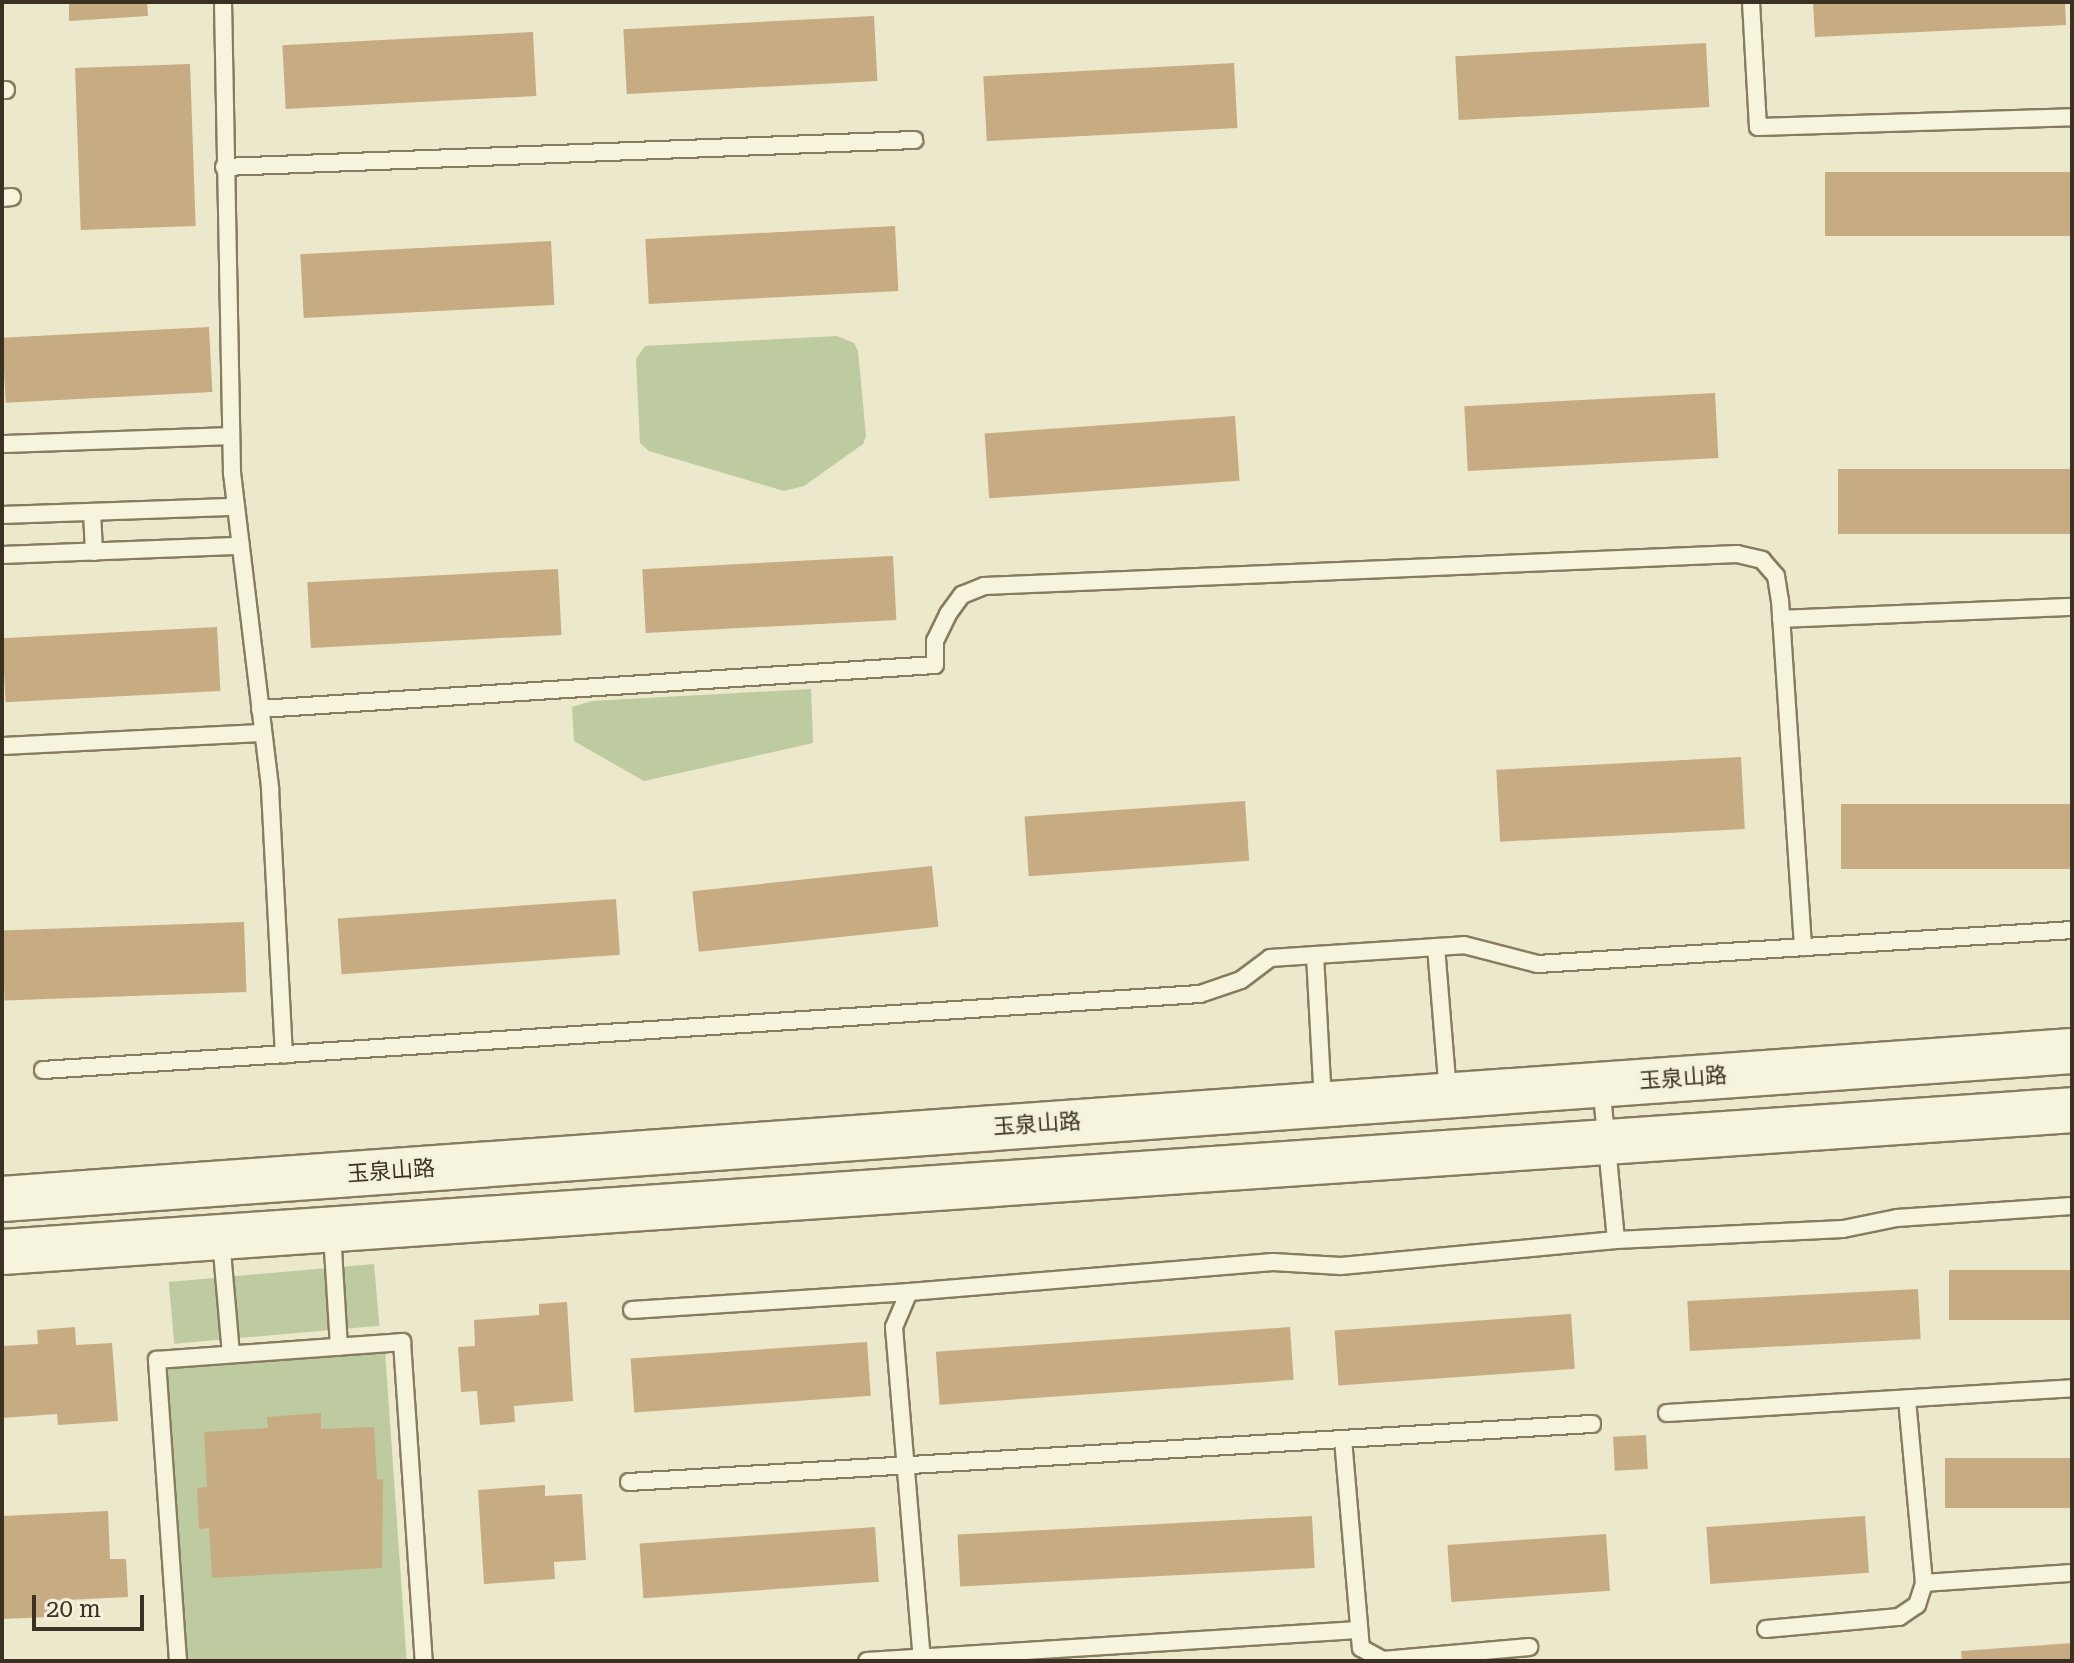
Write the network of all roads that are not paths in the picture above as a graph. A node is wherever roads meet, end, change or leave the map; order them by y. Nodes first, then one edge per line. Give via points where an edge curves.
1 (223, 2) edge
2 (1751, 2) edge
3 (2072, 117) edge
4 (914, 140) dead end
5 (224, 167) junction
6 (231, 436) junction
7 (2, 444) edge
8 (236, 507) junction
9 (92, 512) junction
10 (2, 515) edge
11 (241, 546) junction
12 (94, 552) junction
13 (2, 555) edge
14 (2072, 607) edge
15 (1781, 619) junction
16 (260, 709) junction
17 (263, 733) junction
18 (2, 746) edge
19 (2072, 930) edge
20 (1436, 947) junction
21 (1803, 947) junction
22 (1315, 955) junction
23 (2072, 1051) edge
24 (284, 1055) junction
25 (43, 1070) dead end
26 (1601, 1084) junction
27 (1448, 1094) junction
28 (1323, 1104) junction
29 (2072, 1110) edge
30 (1606, 1142) junction
31 (2, 1199) edge
32 (2072, 1206) edge
33 (332, 1229) junction
34 (220, 1237) junction
35 (1616, 1240) junction
36 (2, 1252) edge
37 (909, 1292) junction
38 (632, 1310) dead end
39 (339, 1347) junction
40 (231, 1354) junction
41 (2072, 1388) edge
42 (1907, 1399) junction
43 (1667, 1413) dead end
44 (1592, 1424) dead end
45 (1343, 1439) junction
46 (906, 1466) junction
47 (629, 1482) dead end
48 (2072, 1573) edge
49 (1924, 1583) junction
50 (1766, 1629) dead end
51 (1358, 1630) junction
52 (1529, 1647) dead end
53 (922, 1659) edge
54 (178, 1661) edge
55 (424, 1661) edge
56 (867, 1661) edge

1 - 5 lane
2 - 3 lane via 1758,127
4 - 5 lane
5 - 6 lane
6 - 7 lane
6 - 8 lane
8 - 9 lane
8 - 11 lane
9 - 10 lane
9 - 12 lane
11 - 12 lane
11 - 16 lane
12 - 13 lane
14 - 15 lane
15 - 16 lane via 1776,576 1762,560 1737,554 984,586 962,595 948,614 935,641 935,665
15 - 21 lane
16 - 17 lane
17 - 18 lane
17 - 24 lane
19 - 21 lane
20 - 21 lane via 1464,945 1538,964
20 - 22 lane
20 - 27 lane
22 - 24 lane via 1270,958 1241,980 1200,994
22 - 28 lane
23 - 26 street, 玉泉山路
24 - 25 lane
26 - 27 street, 玉泉山路
26 - 30 lane
27 - 28 street, 玉泉山路
28 - 31 street, 玉泉山路
29 - 30 street
30 - 33 street
30 - 35 lane
32 - 35 lane via 1897,1218 1843,1229
33 - 34 street
33 - 39 lane
34 - 36 street
34 - 40 lane
35 - 37 lane via 1341,1266 1273,1262
37 - 38 lane
37 - 46 lane via 894,1327
39 - 40 lane
39 - 55 lane via 402,1342
40 - 54 lane via 157,1360
41 - 42 lane
42 - 43 lane
42 - 49 lane
44 - 45 lane
45 - 46 lane
45 - 51 lane
46 - 47 lane
46 - 53 lane
48 - 49 lane
49 - 50 lane via 1917,1605 1899,1617
51 - 52 lane via 1361,1648 1383,1660
51 - 53 lane
53 - 56 lane

